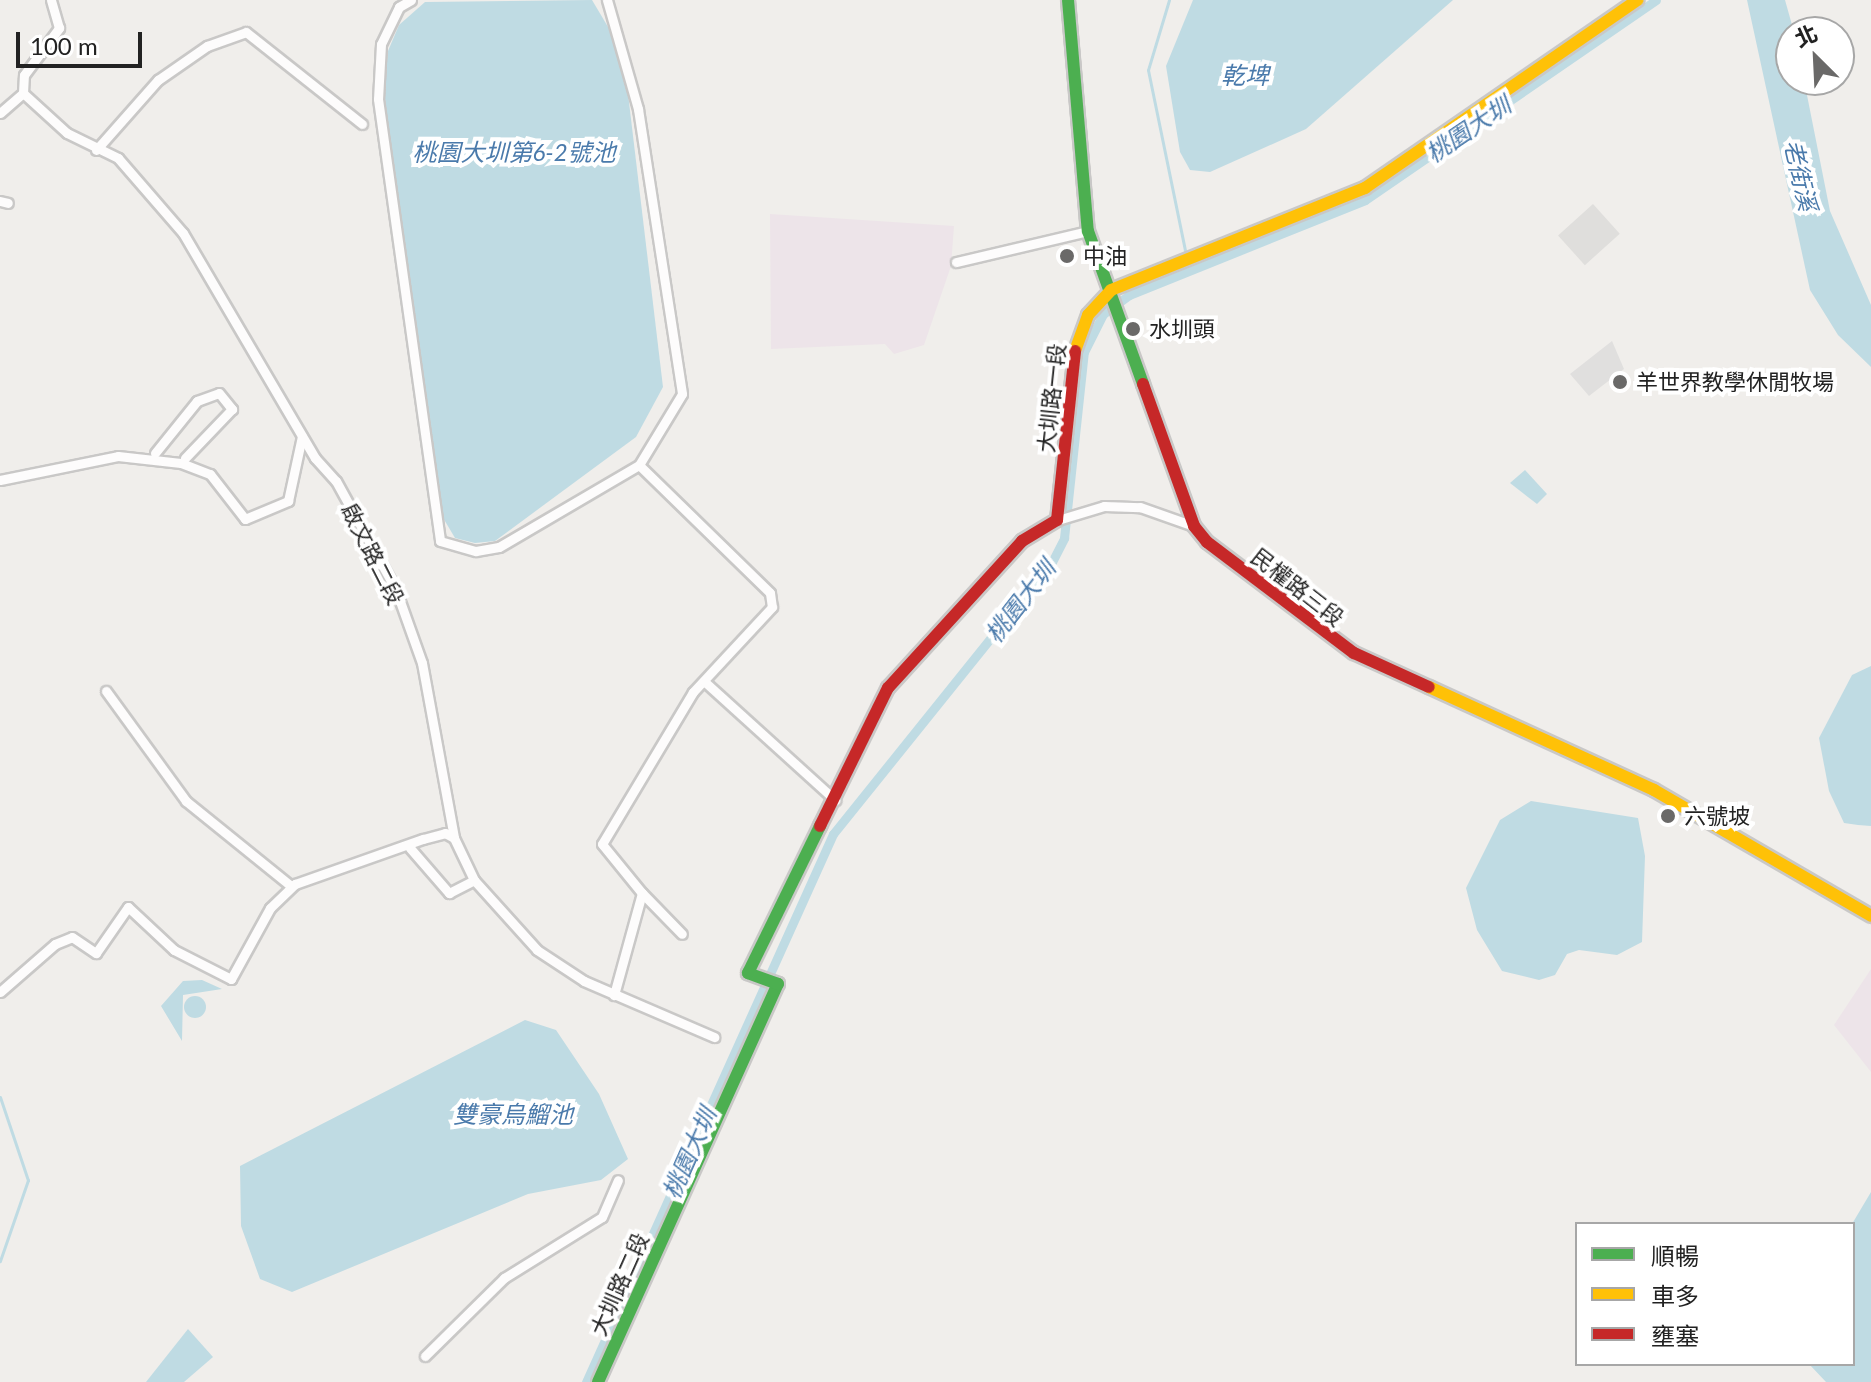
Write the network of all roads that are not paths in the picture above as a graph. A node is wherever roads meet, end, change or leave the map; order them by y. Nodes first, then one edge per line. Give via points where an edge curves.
1 (51, 0) edge
2 (411, 0) edge
3 (607, 0) edge
4 (1068, 0) edge
5 (1638, 0) edge
6 (23, 93) junction
7 (0, 113) edge
8 (362, 124) dead end
9 (96, 150) junction
10 (1088, 231) junction
11 (956, 262) dead end
12 (1111, 291) junction
13 (302, 436) junction
14 (155, 453) dead end
15 (185, 458) dead end
16 (639, 465) junction
17 (0, 480) edge
18 (1063, 518) junction
19 (1194, 526) junction
20 (705, 682) junction
21 (106, 691) dead end
22 (835, 800) junction
23 (454, 838) junction
24 (410, 848) junction
25 (474, 880) junction
26 (291, 886) junction
27 (642, 893) junction
28 (1868, 910) edge
29 (682, 934) dead end
30 (0, 992) edge
31 (614, 995) junction
32 (714, 1037) dead end
33 (618, 1180) dead end
34 (425, 1356) dead end
35 (598, 1382) edge

1 - 6 street via 59,28 24,75
2 - 16 street via 399,7 381,44 378,99 440,541 476,551 499,547
3 - 16 street via 638,109 682,394
4 - 10 street
5 - 12 street via 1365,188
6 - 7 street
6 - 9 street, 啟文路二段
8 - 9 street via 246,32 207,46 158,80
9 - 13 street, 啟文路二段 via 118,158 183,233
10 - 11 street
10 - 12 street
12 - 18 street, 大圳路一段 via 1076,339
12 - 19 street
13 - 17 street via 288,501 245,519 210,474 181,463 118,456
13 - 23 street, 啟文路二段 via 336,481 396,590 444,754
14 - 15 street via 197,401 219,393 232,409
16 - 20 street via 770,593 772,607
18 - 19 street via 1140,507
18 - 22 street via 1022,541 888,688
19 - 28 street, 民權路三段 via 1327,638 1654,790
20 - 22 street
20 - 27 street via 602,844
21 - 26 street via 186,801
22 - 35 street, 大圳路二段 via 748,973 778,984
23 - 24 street via 445,833
23 - 25 street, 啟文路二段
24 - 25 street via 449,893
24 - 26 street
25 - 31 street, 啟文路二段 via 537,950
26 - 30 street via 270,908 231,979 174,950 128,907 96,953 72,937 55,944
27 - 29 street
27 - 31 street
31 - 32 street, 啟文路二段
33 - 34 street via 602,1217 504,1278

